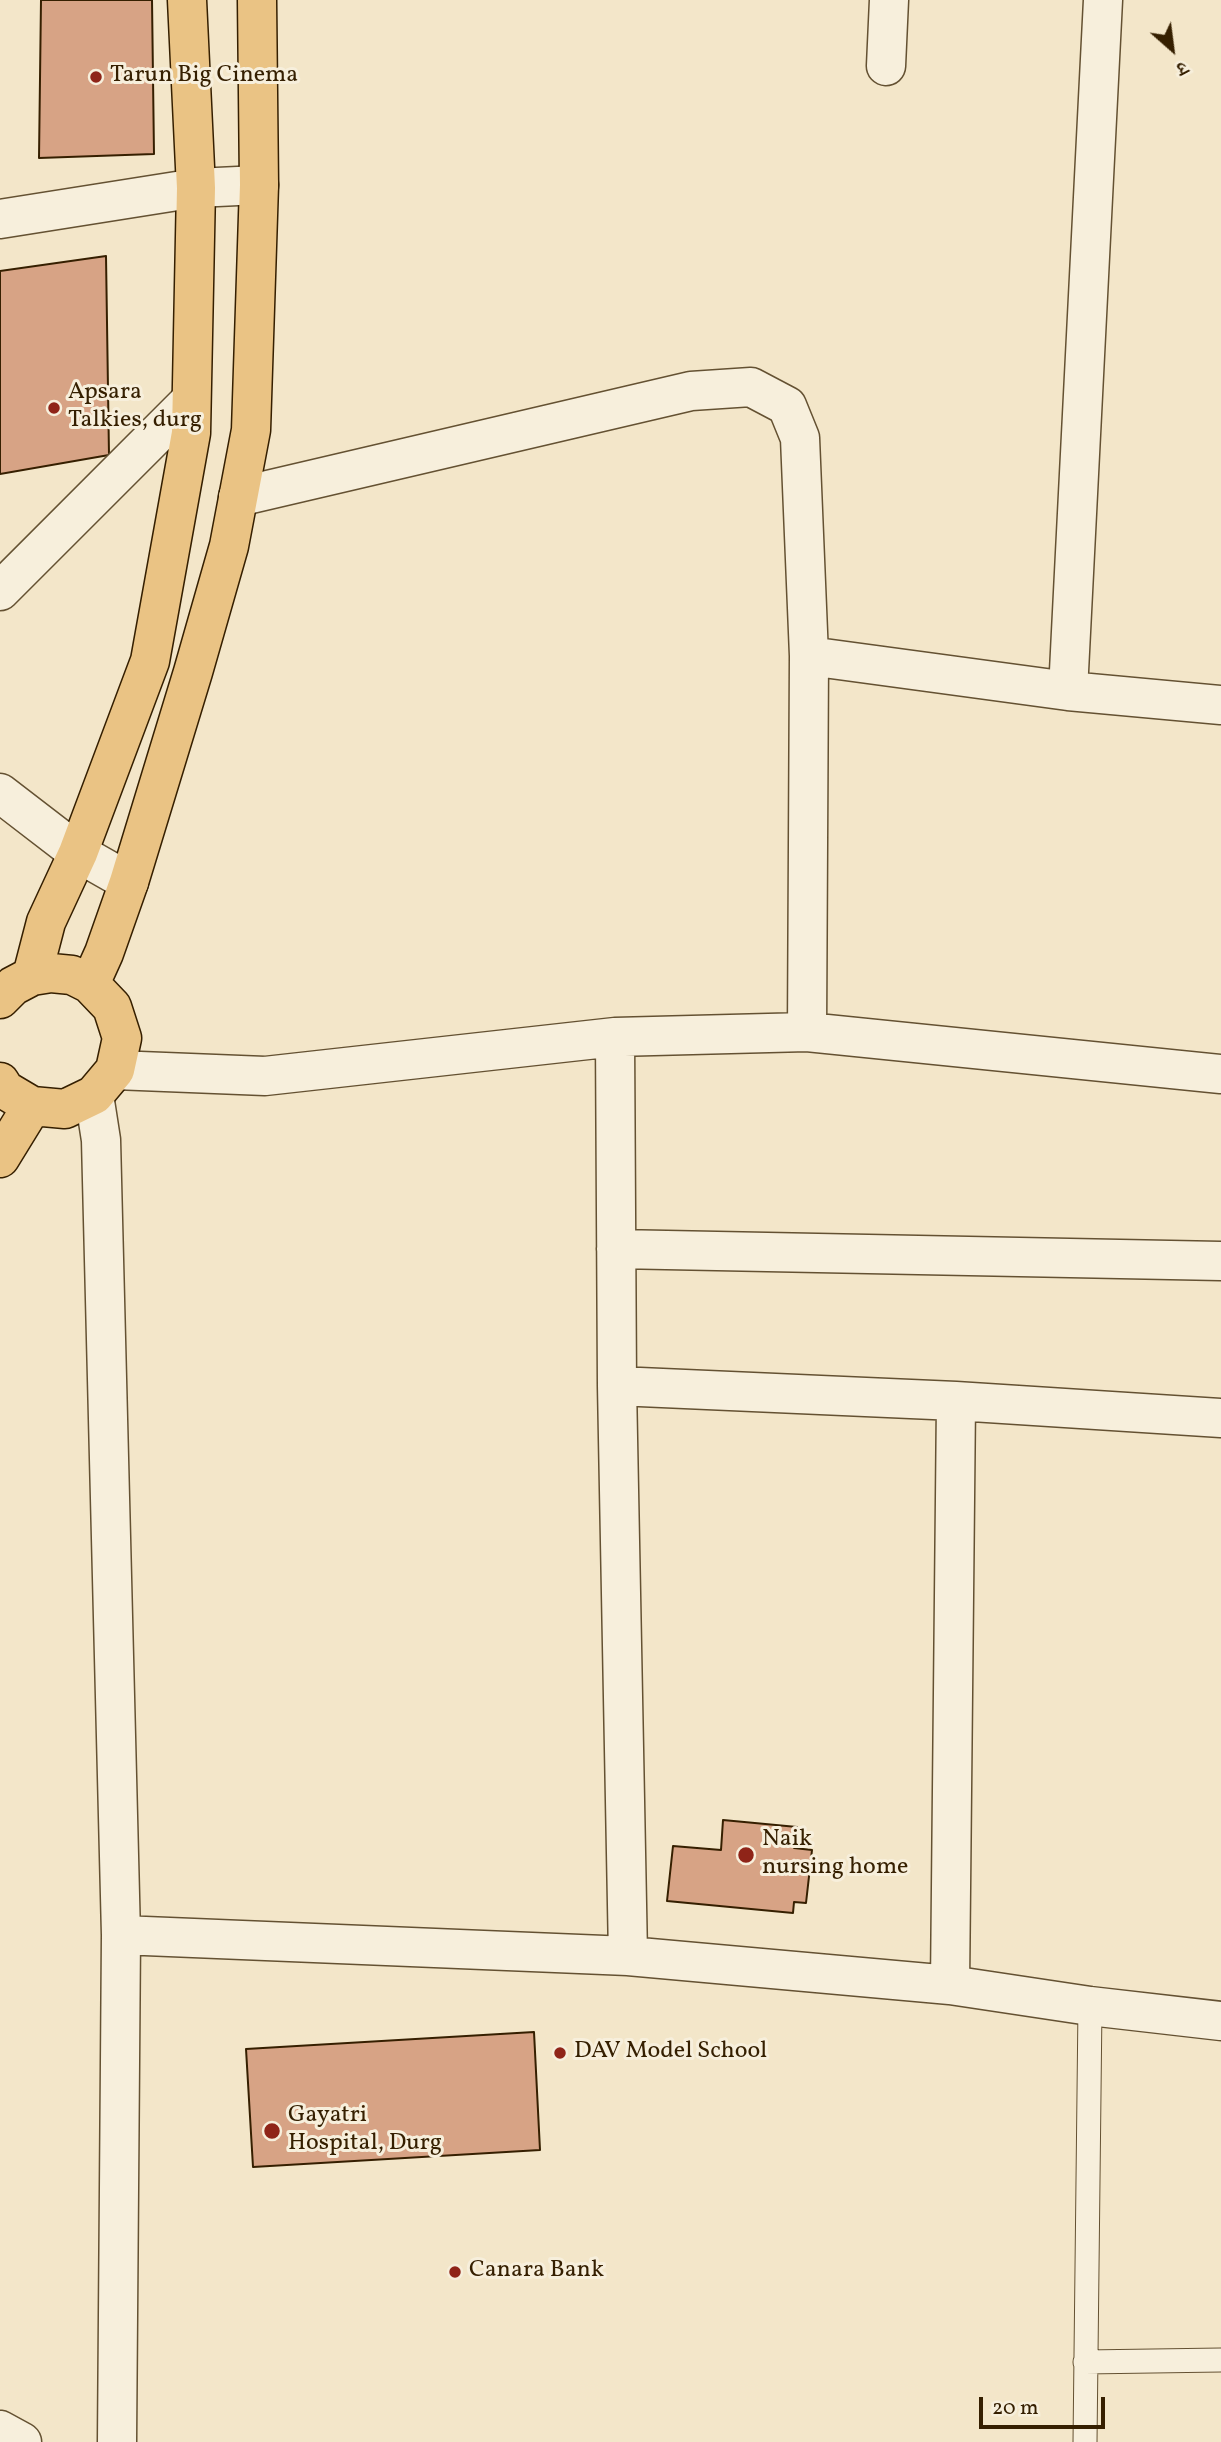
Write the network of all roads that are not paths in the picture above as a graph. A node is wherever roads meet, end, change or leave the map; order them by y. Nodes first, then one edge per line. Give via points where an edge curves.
1 (187, 0) edge
2 (257, 0) edge
3 (889, 0) edge
4 (1103, 0) edge
5 (886, 66) dead end
6 (258, 185) junction
7 (196, 188) junction
8 (0, 219) edge
9 (191, 400) junction
10 (238, 497) junction
11 (0, 591) edge
12 (809, 656) junction
13 (1068, 691) junction
14 (1221, 705) edge
15 (0, 793) edge
16 (78, 853) junction
17 (128, 882) junction
18 (32, 976) junction
19 (90, 984) junction
20 (0, 999) edge
21 (807, 1031) junction
22 (614, 1037) junction
23 (1221, 1074) edge
24 (0, 1082) edge
25 (105, 1083) junction
26 (32, 1106) junction
27 (0, 1158) edge
28 (616, 1249) junction
29 (1221, 1261) edge
30 (617, 1386) junction
31 (956, 1401) junction
32 (1221, 1418) edge
33 (121, 1935) junction
34 (628, 1956) junction
35 (950, 1985) junction
36 (1090, 2006) junction
37 (1221, 2021) edge
38 (1221, 2360) edge
39 (1085, 2362) junction
40 (0, 2430) edge
41 (22, 2442) edge
42 (117, 2442) edge
43 (1085, 2442) edge

1 - 7 main road
2 - 6 main road
3 - 5 street
4 - 13 street
6 - 7 street
6 - 10 main road via 251,430
7 - 8 street
7 - 9 main road
9 - 11 street
9 - 16 main road via 191,433 150,661
10 - 12 street via 691,391 751,387 787,406 800,438
10 - 17 main road via 225,559
12 - 13 street
12 - 21 street
13 - 14 street
15 - 16 street
16 - 17 street
16 - 18 main road via 46,922
17 - 19 main road
18 - 19 main road via 72,975
18 - 20 main road
19 - 25 main road via 112,1007 122,1038
21 - 22 street
21 - 23 street
22 - 25 street via 265,1076
22 - 28 street
24 - 26 main road
25 - 26 main road via 65,1109
25 - 33 street via 101,1140
26 - 27 main road
28 - 29 street
28 - 30 street
30 - 31 street
30 - 34 street
31 - 32 street
31 - 35 street
33 - 34 street
33 - 42 street
34 - 35 street
35 - 36 street
36 - 37 street
36 - 39 lane
38 - 39 lane
39 - 43 lane
40 - 41 street

